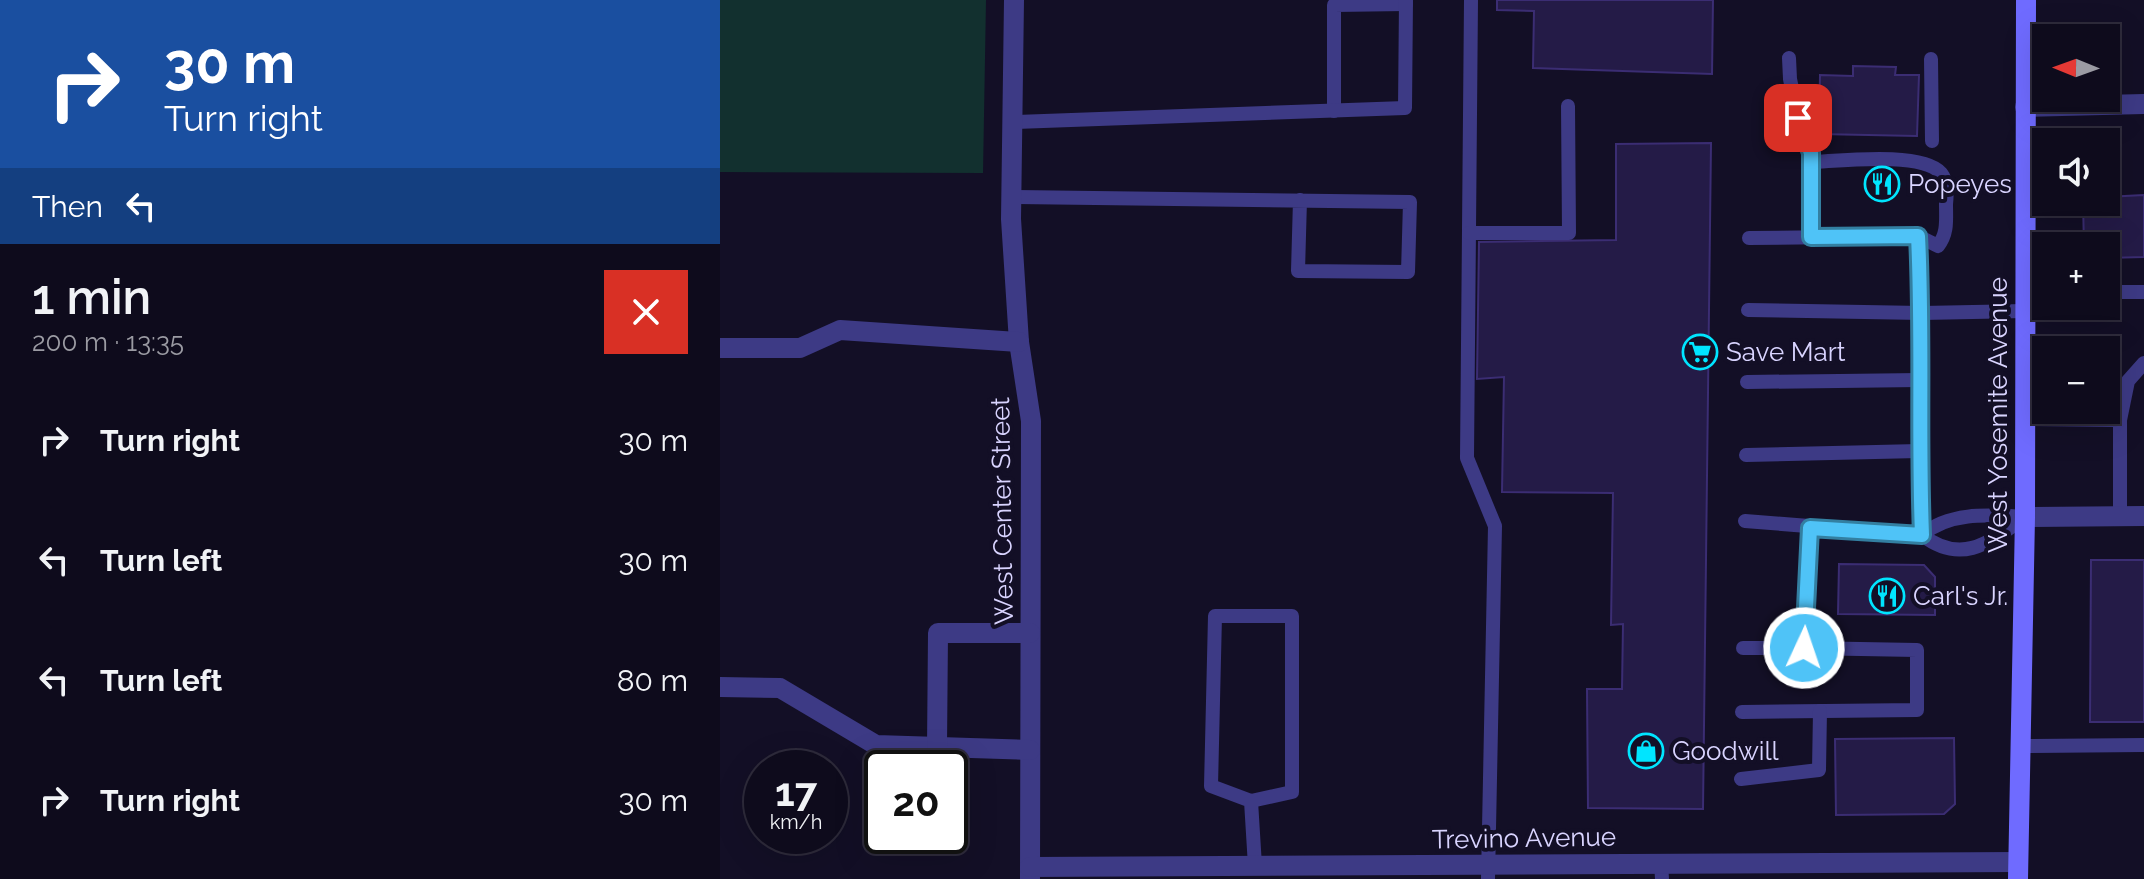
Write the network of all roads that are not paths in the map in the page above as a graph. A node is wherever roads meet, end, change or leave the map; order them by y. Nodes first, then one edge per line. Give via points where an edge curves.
1 (1014, 0) edge
2 (1471, 0) edge
3 (2026, 0) edge
4 (1406, 2) edge
5 (1789, 58) dead end
6 (1931, 59) dead end
7 (2144, 104) edge
8 (1568, 106) dead end
9 (2025, 107) junction
10 (1334, 111) junction
11 (1013, 122) junction
12 (1932, 141) dead end
13 (1811, 162) junction
14 (1011, 197) junction
15 (1300, 200) junction
16 (1469, 233) junction
17 (1918, 236) junction
18 (1811, 237) junction
19 (1749, 238) dead end
20 (2120, 292) edge
21 (2144, 292) edge
22 (2032, 298) edge
23 (2024, 302) junction
24 (1748, 310) dead end
25 (1922, 313) junction
26 (1019, 342) junction
27 (720, 348) edge
28 (2144, 363) edge
29 (1920, 380) junction
30 (1747, 382) dead end
31 (2024, 419) junction
32 (2032, 419) edge
33 (2120, 420) edge
34 (2120, 424) edge
35 (1919, 451) junction
36 (1746, 455) dead end
37 (2120, 516) junction
38 (2144, 516) edge
39 (2025, 517) junction
40 (1745, 521) dead end
41 (1810, 528) junction
42 (1922, 535) junction
43 (1030, 633) junction
44 (1743, 648) dead end
45 (1804, 648) junction
46 (720, 687) edge
47 (1820, 711) junction
48 (1742, 712) dead end
49 (2144, 745) edge
50 (2020, 746) junction
51 (937, 747) junction
52 (1030, 750) junction
53 (1741, 779) dead end
54 (1251, 801) junction
55 (1255, 866) junction
56 (2018, 870) edge
57 (1488, 871) edge
58 (1661, 871) edge
59 (1030, 873) edge

1 - 11 street, West Center Street
2 - 16 lane
3 - 9 main road, West Yosemite Avenue
4 - 10 lane via 1405,108
4 - 10 lane via 1334,5
5 - 13 lane
6 - 12 lane
7 - 9 street
8 - 16 lane via 1569,233
9 - 23 main road, West Yosemite Avenue
10 - 11 lane
11 - 14 street, West Center Street
13 - 17 lane via 1896,160 1926,164 1941,173 1947,186 1946,236 1938,246
13 - 18 lane
14 - 15 lane
14 - 26 street, West Center Street
15 - 15 lane via 1410,202 1408,272 1298,271
16 - 57 lane via 1467,458 1495,526
17 - 18 lane
17 - 25 lane
18 - 19 lane
20 - 21 lane
22 - 23 lane
23 - 25 lane
23 - 31 main road, West Yosemite Avenue
24 - 25 lane
25 - 29 lane
26 - 27 street via 840,330 800,348
26 - 43 street, West Center Street via 1031,421
28 - 33 lane via 2128,381
29 - 30 lane
29 - 35 lane
31 - 32 lane
31 - 39 main road, West Yosemite Avenue
34 - 37 lane
35 - 36 lane
35 - 42 lane
37 - 38 street
37 - 39 street
39 - 42 lane via 1977,515 1935,524
39 - 42 lane via 1982,547 1939,548
39 - 50 main road, West Yosemite Avenue
40 - 41 lane
41 - 42 lane
41 - 45 lane
43 - 51 street via 938,633
43 - 52 street, West Center Street
44 - 45 lane
45 - 47 lane via 1917,650 1917,710
46 - 51 street via 780,688 876,745
47 - 48 lane
47 - 53 lane via 1819,770
49 - 50 lane
50 - 56 main road, West Yosemite Avenue
51 - 52 street
52 - 59 street, West Center Street
54 - 54 lane via 1292,792 1292,616 1215,616 1211,786
54 - 55 lane
55 - 57 street, Trevino Avenue
55 - 59 street, Trevino Avenue
56 - 58 street, Trevino Avenue
57 - 58 street, Trevino Avenue

